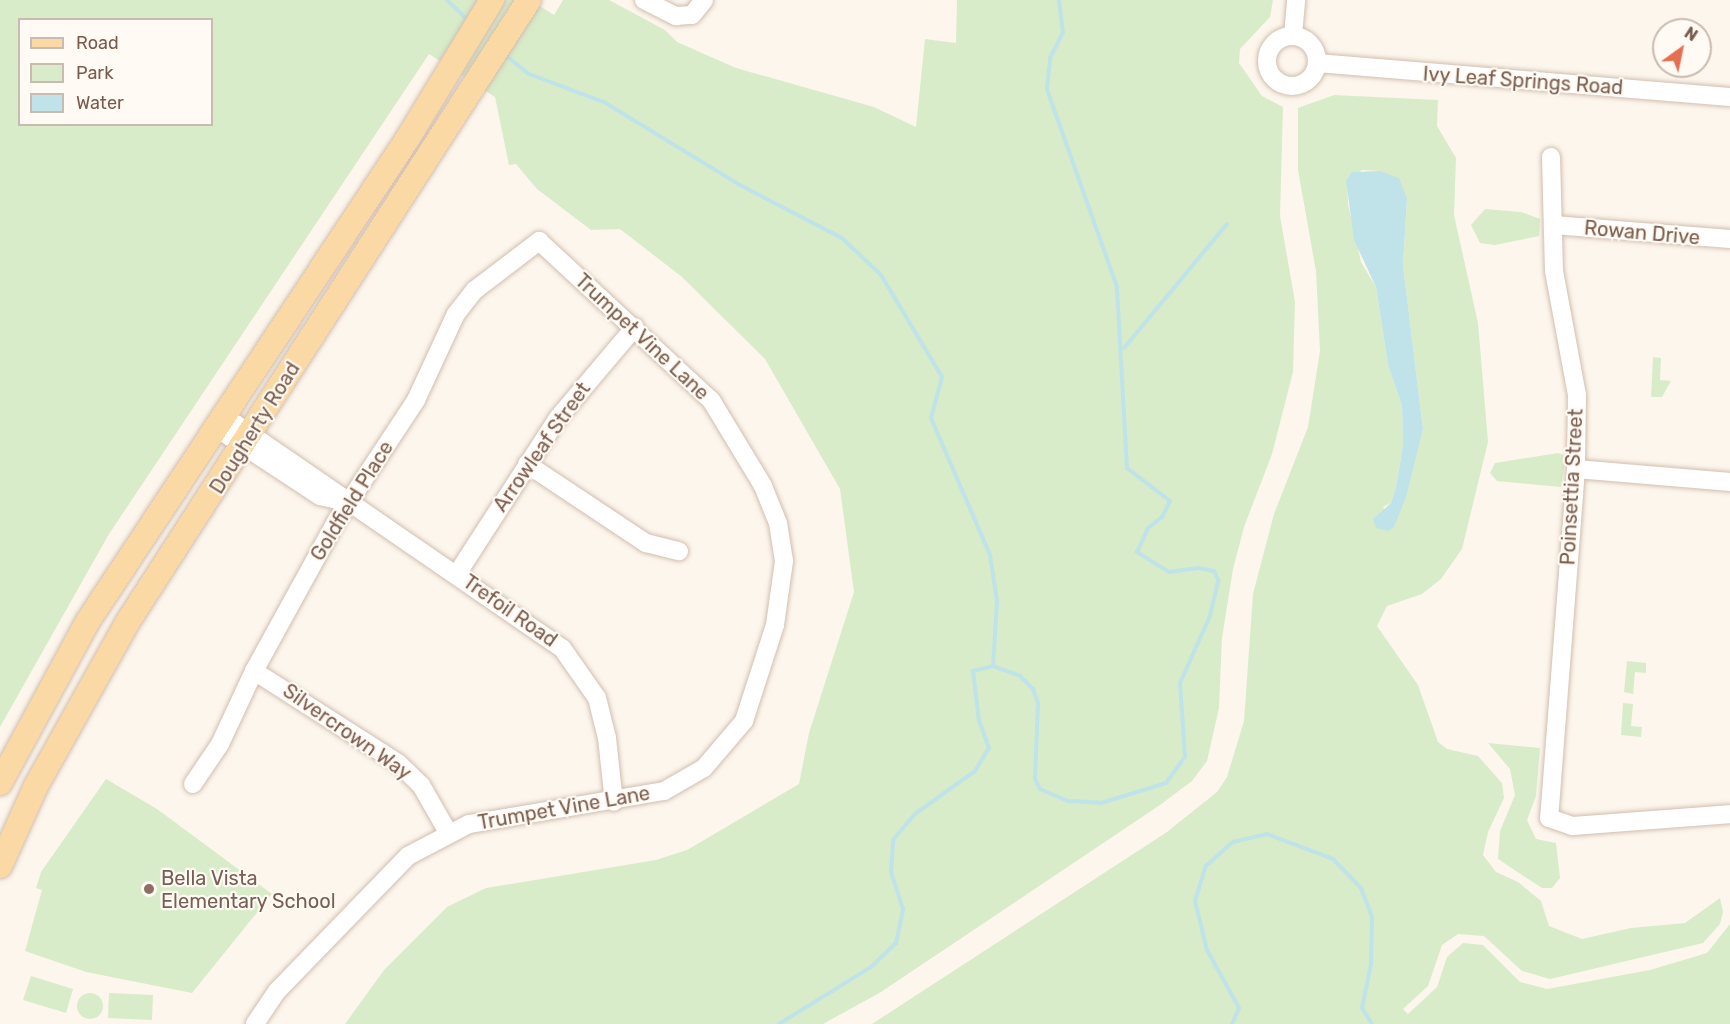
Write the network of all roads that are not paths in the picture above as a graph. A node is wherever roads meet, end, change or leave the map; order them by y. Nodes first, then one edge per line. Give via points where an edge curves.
1 (492, 0) edge
2 (529, 0) edge
3 (644, 0) edge
4 (704, 0) edge
5 (1296, 0) edge
6 (1293, 36) junction
7 (1317, 63) junction
8 (1730, 97) edge
9 (1551, 157) dead end
10 (1553, 225) junction
11 (1730, 240) edge
12 (539, 241) joint
13 (635, 327) junction
14 (220, 422) junction
15 (247, 440) junction
16 (527, 464) junction
17 (1576, 470) junction
18 (1730, 482) edge
19 (348, 502) junction
20 (680, 551) dead end
21 (457, 574) junction
22 (254, 671) junction
23 (0, 783) edge
24 (193, 784) dead end
25 (614, 802) junction
26 (1730, 814) edge
27 (449, 834) junction
28 (0, 866) edge
29 (255, 1024) edge

1 - 14 main road, Dougherty Road via 408,138
2 - 15 main road, Dougherty Road
3 - 4 street via 676,16 692,15
5 - 6 street
6 - 7 street via 1311,45
6 - 7 street via 1279,39 1269,51 1267,66 1274,79 1288,86 1301,84
7 - 8 street, Ivy Leaf Springs Road
9 - 10 street, Poinsettia Street
10 - 11 street, Rowan Drive
10 - 17 street, Poinsettia Street via 1554,272 1577,395
12 - 13 street, Trumpet Vine Lane
12 - 19 street, Goldfield Place via 475,290 456,314 416,400
13 - 16 street, Arrowleaf Street via 582,387
13 - 25 street, Trumpet Vine Lane via 711,400 740,442 778,523 783,561 775,625 744,721 704,768 684,783
14 - 15 street, Trefoil Road
14 - 23 main road, Dougherty Road via 88,621
15 - 19 street, Trefoil Road via 320,496
15 - 28 main road, Dougherty Road via 98,672 36,786
16 - 20 street via 646,543
16 - 21 street, Arrowleaf Street
17 - 18 street
17 - 26 street, Poinsettia Street via 1549,818 1572,826
19 - 21 street, Trefoil Road
19 - 22 street, Goldfield Place
21 - 25 street, Trefoil Road via 549,636 582,671 597,698 607,738
22 - 24 street, Goldfield Place via 220,744
22 - 27 street, Silvercrown Way via 398,763 421,785
25 - 27 street, Trumpet Vine Lane via 496,819
27 - 29 street, Trumpet Vine Lane via 408,856 362,900 277,991

